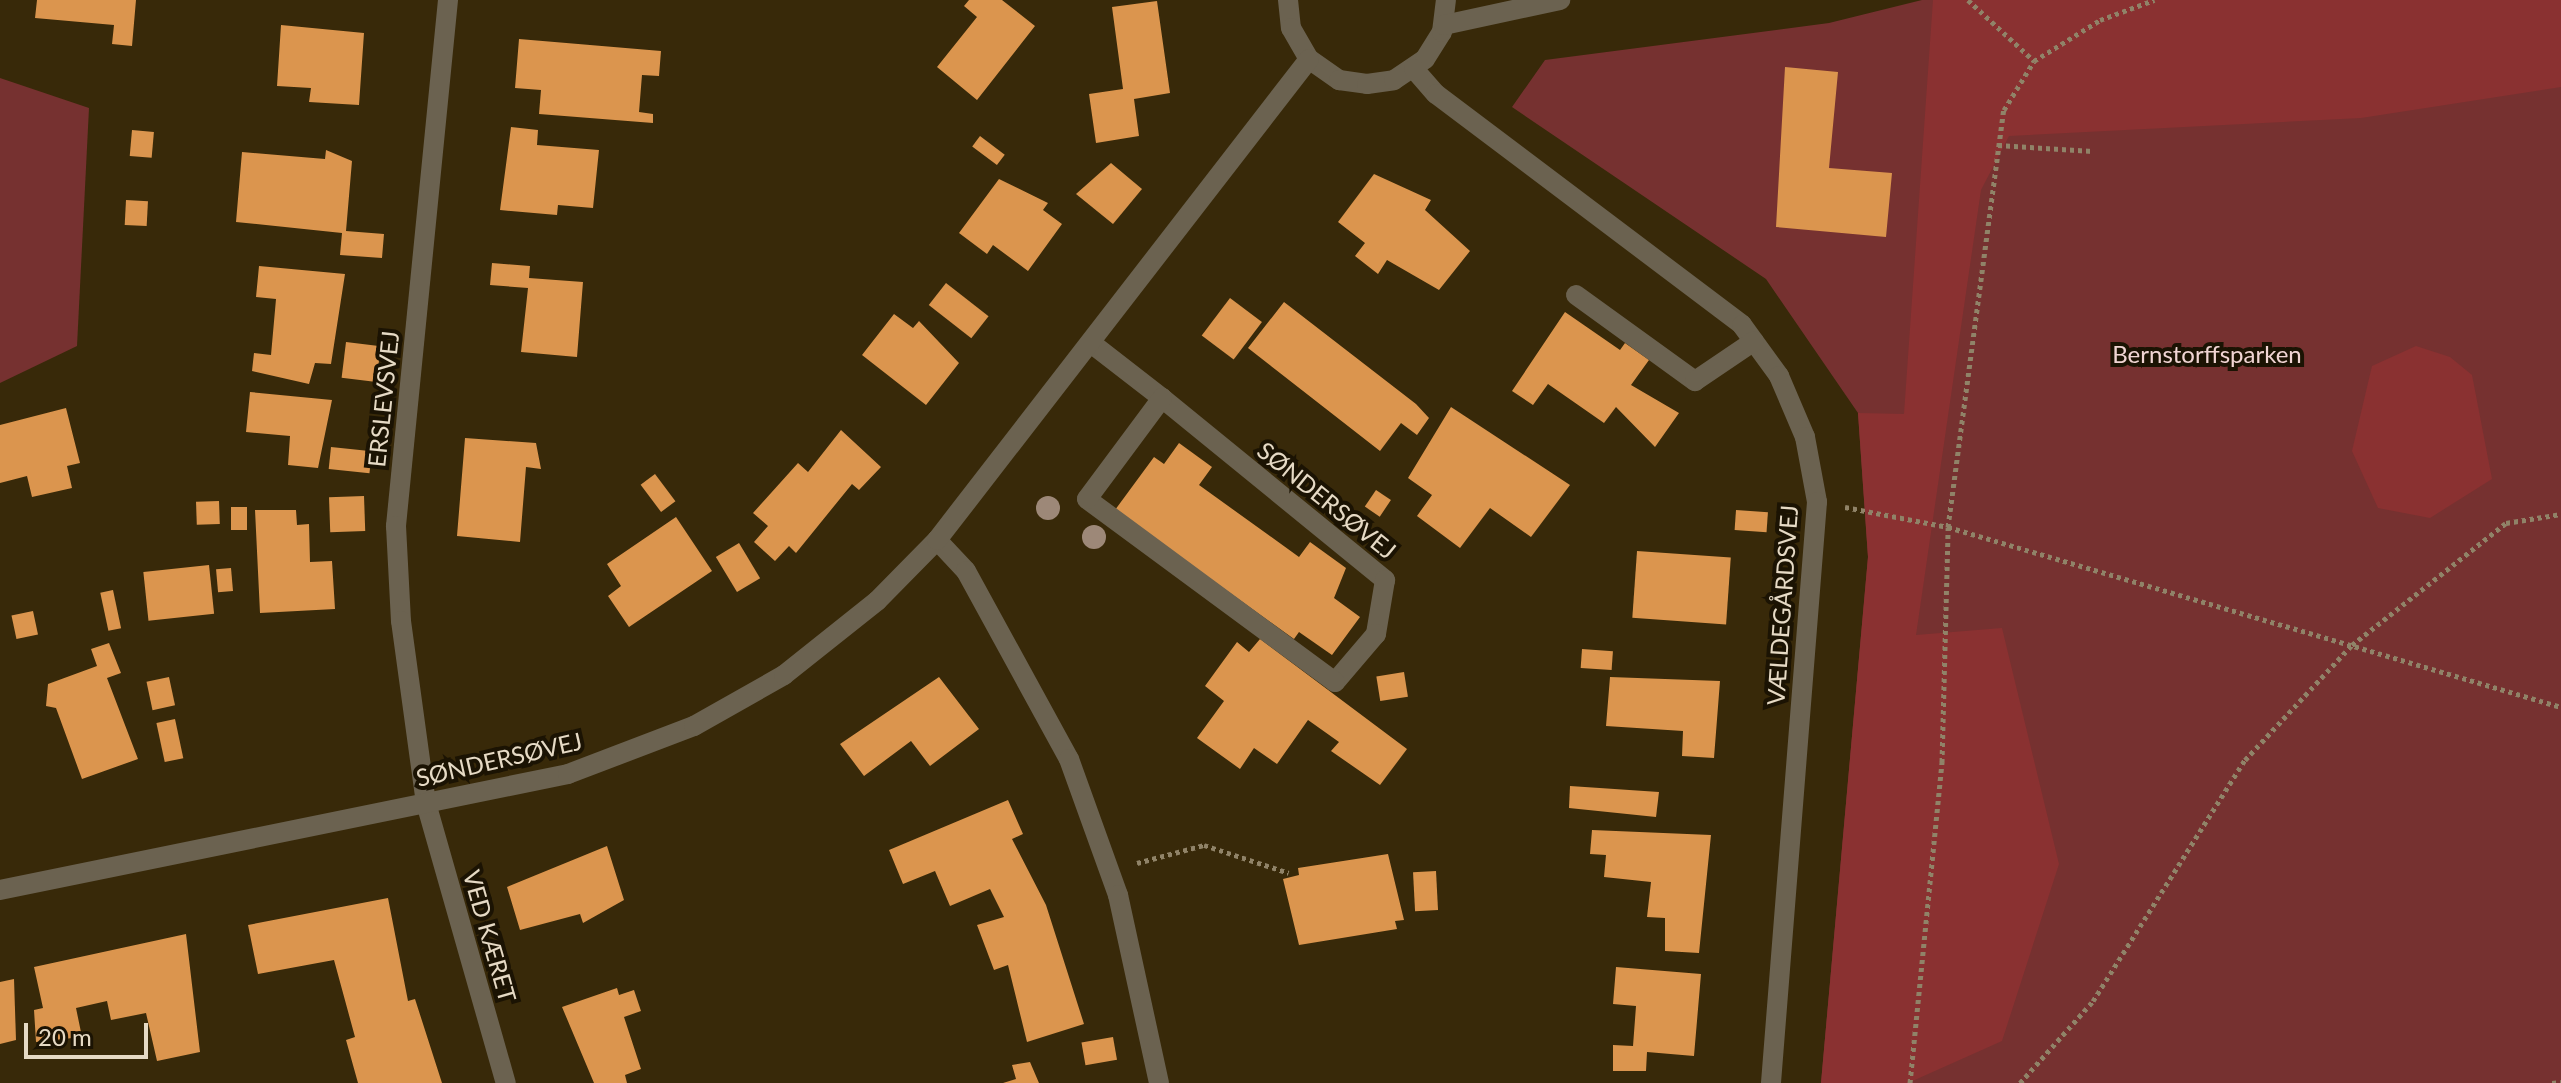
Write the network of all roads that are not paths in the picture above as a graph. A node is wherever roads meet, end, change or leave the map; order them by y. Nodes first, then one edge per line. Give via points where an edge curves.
1 (448, 0) edge
2 (1288, 0) edge
3 (1446, 0) edge
4 (1560, 0) edge
5 (1444, 25) junction
6 (1309, 59) junction
7 (1414, 69) junction
8 (1576, 295) dead end
9 (1754, 341) junction
10 (1091, 343) junction
11 (1162, 398) junction
12 (937, 540) junction
13 (426, 803) junction
14 (0, 890) edge
15 (506, 1083) edge
16 (1159, 1083) edge
17 (1771, 1083) edge

1 - 13 street, ERSLEVSVEJ via 396,526
2 - 6 street via 1291,28
3 - 5 street
4 - 5 street
5 - 7 street
6 - 7 street via 1358,84
6 - 10 street, SØNDERSØVEJ
7 - 9 street, VÆLDEGÅRDSVEJ via 1436,94 1690,283
8 - 9 street via 1695,381
9 - 17 street, VÆLDEGÅRDSVEJ via 1779,376 1805,437 1817,502
10 - 11 street, SØNDERSØVEJ
10 - 12 street, SØNDERSØVEJ
11 - 11 street, SØNDERSØVEJ via 1385,580 1376,634 1335,682 1087,499
12 - 13 street, SØNDERSØVEJ via 877,601 784,675 694,726 568,774
12 - 16 street via 966,571 1069,759 1110,871
13 - 14 street, SØNDERSØVEJ
13 - 15 street, VED KÆRET

